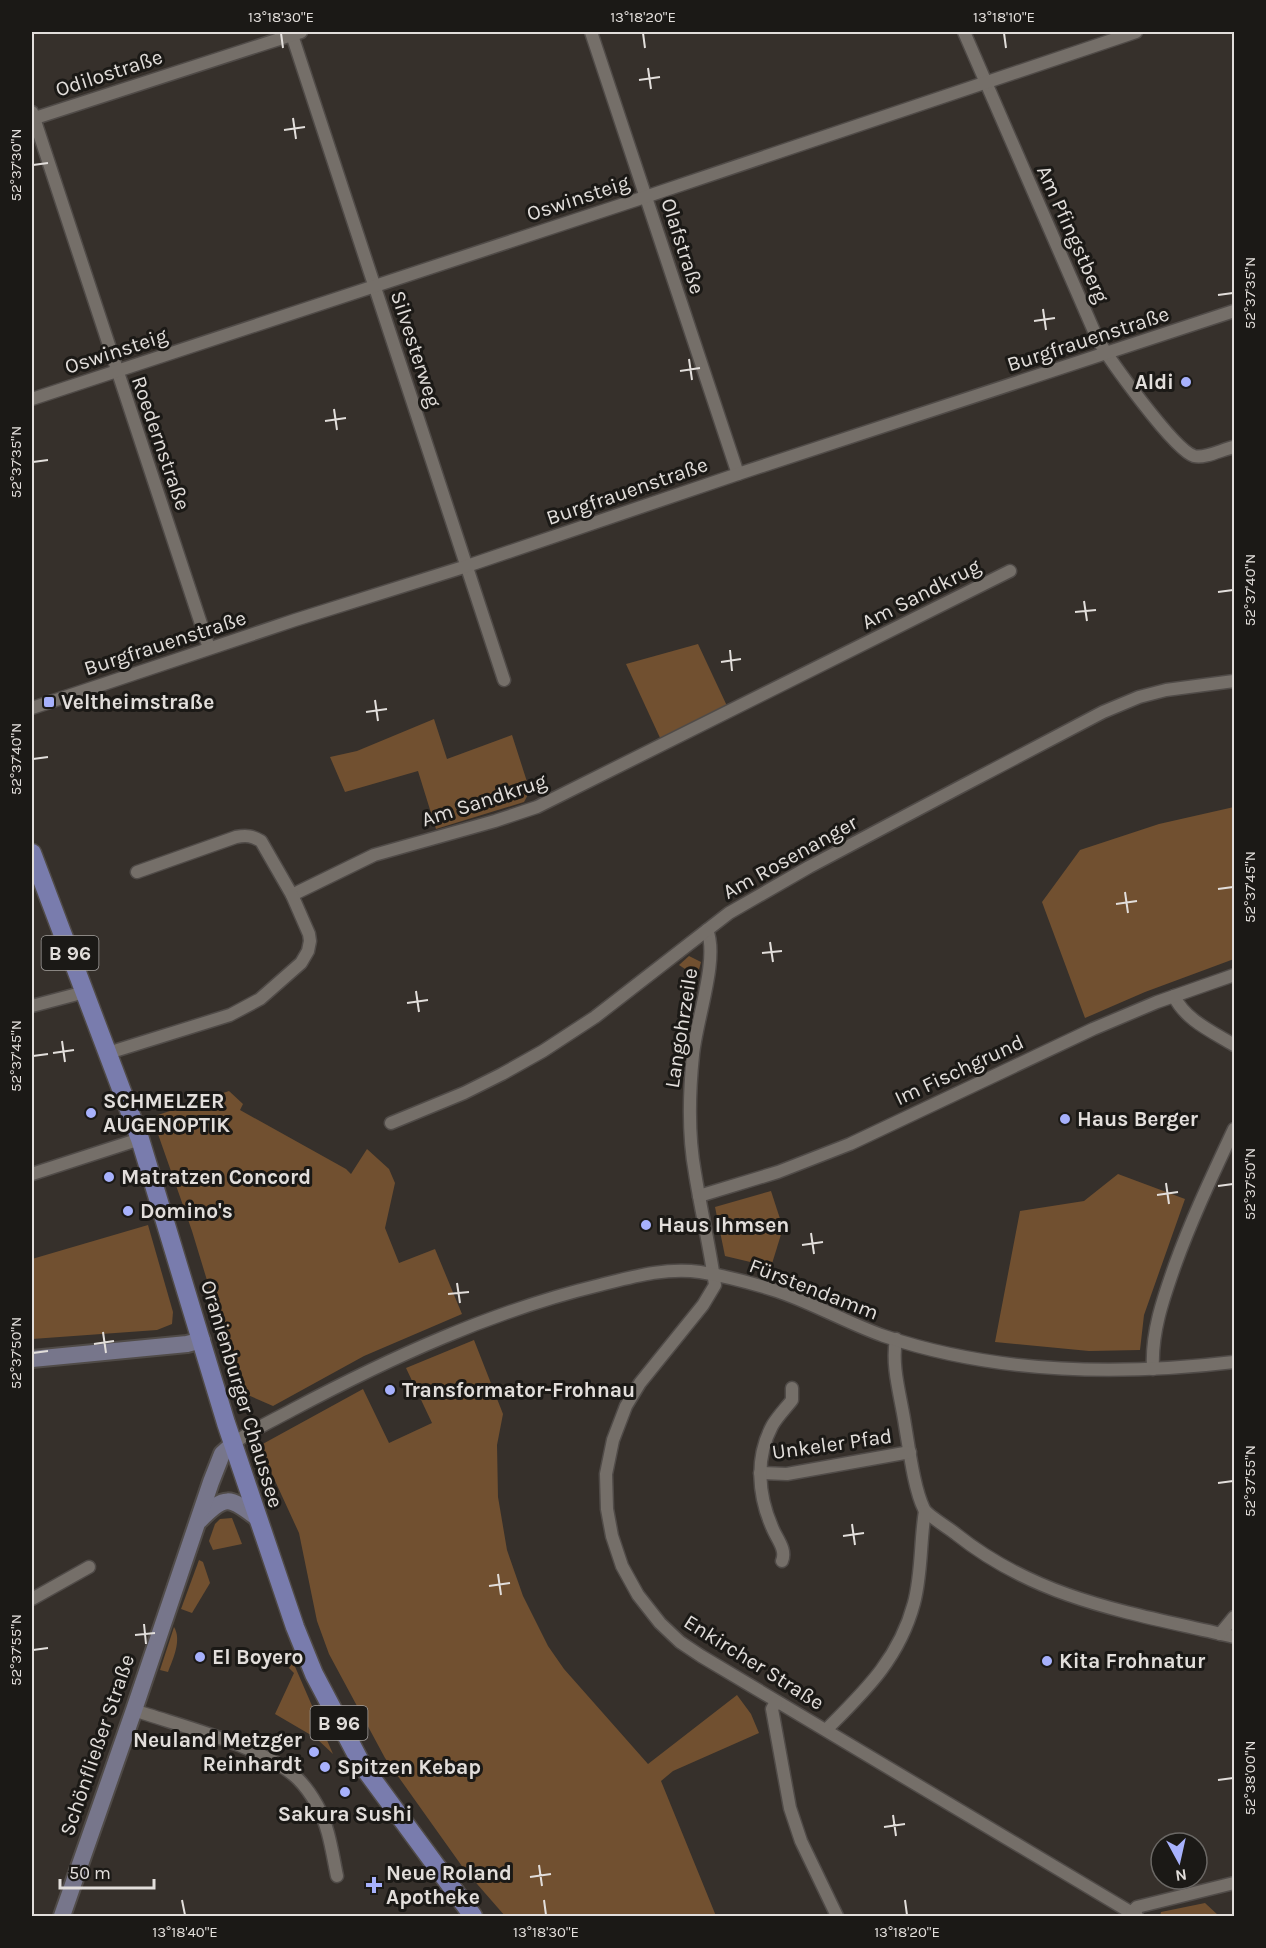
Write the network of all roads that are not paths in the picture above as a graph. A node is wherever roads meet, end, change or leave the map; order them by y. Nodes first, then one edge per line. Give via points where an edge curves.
1 (591, 32) edge
2 (964, 32) edge
3 (1136, 32) edge
4 (294, 33) edge
5 (986, 82) junction
6 (32, 116) edge
7 (646, 196) junction
8 (375, 286) junction
9 (1234, 311) edge
10 (1106, 354) junction
11 (116, 371) junction
12 (32, 399) edge
13 (1234, 447) edge
14 (738, 474) junction
15 (467, 566) junction
16 (1010, 571) dead end
17 (209, 648) junction
18 (504, 680) dead end
19 (1234, 681) edge
20 (32, 708) edge
21 (32, 853) edge
22 (137, 872) dead end
23 (292, 895) junction
24 (707, 930) junction
25 (1234, 975) edge
26 (85, 992) junction
27 (1174, 996) junction
28 (32, 1006) edge
29 (1234, 1045) edge
30 (108, 1053) junction
31 (392, 1123) dead end
32 (1234, 1129) edge
33 (140, 1139) junction
34 (32, 1174) edge
35 (699, 1196) junction
36 (714, 1275) junction
37 (896, 1339) junction
38 (202, 1340) junction
39 (32, 1359) edge
40 (1234, 1362) edge
41 (1153, 1369) junction
42 (792, 1388) dead end
43 (233, 1444) junction
44 (910, 1452) junction
45 (760, 1473) junction
46 (925, 1511) junction
47 (257, 1518) junction
48 (199, 1521) junction
49 (782, 1561) dead end
50 (89, 1567) dead end
51 (32, 1599) edge
52 (1234, 1617) edge
53 (1220, 1634) junction
54 (1234, 1637) edge
55 (776, 1702) junction
56 (134, 1710) junction
57 (826, 1730) junction
58 (337, 1876) dead end
59 (1234, 1883) edge
60 (1135, 1914) edge
61 (62, 1917) edge
62 (472, 1917) edge
63 (837, 1917) edge

1 - 7 street, Olafstraße
2 - 5 street, Am Pfingstberg
3 - 5 street, Oswinsteig
4 - 6 street, Odilostraße
4 - 8 street, Silvesterweg
5 - 7 street, Oswinsteig
5 - 10 street, Am Pfingstberg
6 - 11 street, Roedernstraße
7 - 8 street, Oswinsteig
7 - 14 street, Olafstraße
8 - 11 street, Oswinsteig
8 - 15 street, Silvesterweg
9 - 10 street, Burgfrauenstraße
10 - 13 street, Am Pfingstberg via 1187,453 1197,457
10 - 14 street, Burgfrauenstraße
11 - 12 street, Oswinsteig
11 - 17 street, Roedernstraße
14 - 15 street, Burgfrauenstraße
15 - 17 street, Burgfrauenstraße
15 - 18 street, Silvesterweg
16 - 23 street, Am Sandkrug via 537,807 374,855
17 - 20 street, Burgfrauenstraße
19 - 24 street, Am Rosenanger via 1166,690 1103,712 809,867
21 - 26 main road, Oranienburger Chaussee / B 96
22 - 23 street via 248,835 261,841
23 - 30 street via 309,934 308,951 301,963 260,999 230,1015
24 - 31 street, Am Rosenanger via 595,1017 543,1051 464,1093
24 - 35 street, Langohrzeile via 711,960 693,1054 690,1098 692,1155
25 - 27 street, Im Fischgrund
26 - 28 street
26 - 30 main road, Oranienburger Chaussee / B 96
27 - 29 street via 1193,1020
27 - 35 street, Im Fischgrund via 1093,1029 850,1144 778,1172
30 - 33 main road, Oranienburger Chaussee / B 96
32 - 41 street via 1203,1194 1170,1281 1153,1343
33 - 34 street
33 - 38 main road, Oranienburger Chaussee / B 96
35 - 36 street, Langohrzeile
36 - 37 street, Fürstendamm via 779,1291
36 - 43 street, Fürstendamm via 645,1274 503,1314 356,1375
36 - 55 street, Enkircher Straße via 713,1292 626,1406 606,1474 607,1509 622,1566 660,1623 680,1642
37 - 41 street, Fürstendamm via 1011,1365
37 - 44 street via 894,1357
38 - 39 main road
38 - 43 main road, Oranienburger Chaussee / B 96
40 - 41 street, Fürstendamm
42 - 45 street, Unkeler Pfad via 792,1400 772,1425
43 - 47 main road, Oranienburger Chaussee / B 96
43 - 48 main road, Schönfließer Straße via 222,1454
44 - 45 street, Unkeler Pfad via 787,1474
44 - 46 street
45 - 49 street, Unkeler Pfad via 767,1516 784,1551
46 - 53 street via 977,1551 1040,1585 1124,1613
46 - 57 street via 914,1603 901,1636 883,1670
47 - 48 main road via 227,1501 216,1505
47 - 62 main road, Oranienburger Chaussee / B 96 via 298,1637 362,1765
48 - 56 main road, Schönfließer Straße
50 - 51 street
52 - 53 street
53 - 54 street
55 - 57 street, Enkircher Straße
55 - 63 street via 772,1709 790,1808
56 - 58 street via 251,1750 298,1779 318,1806
56 - 61 main road, Schönfließer Straße
57 - 60 street, Enkircher Straße
59 - 60 street via 1137,1907

